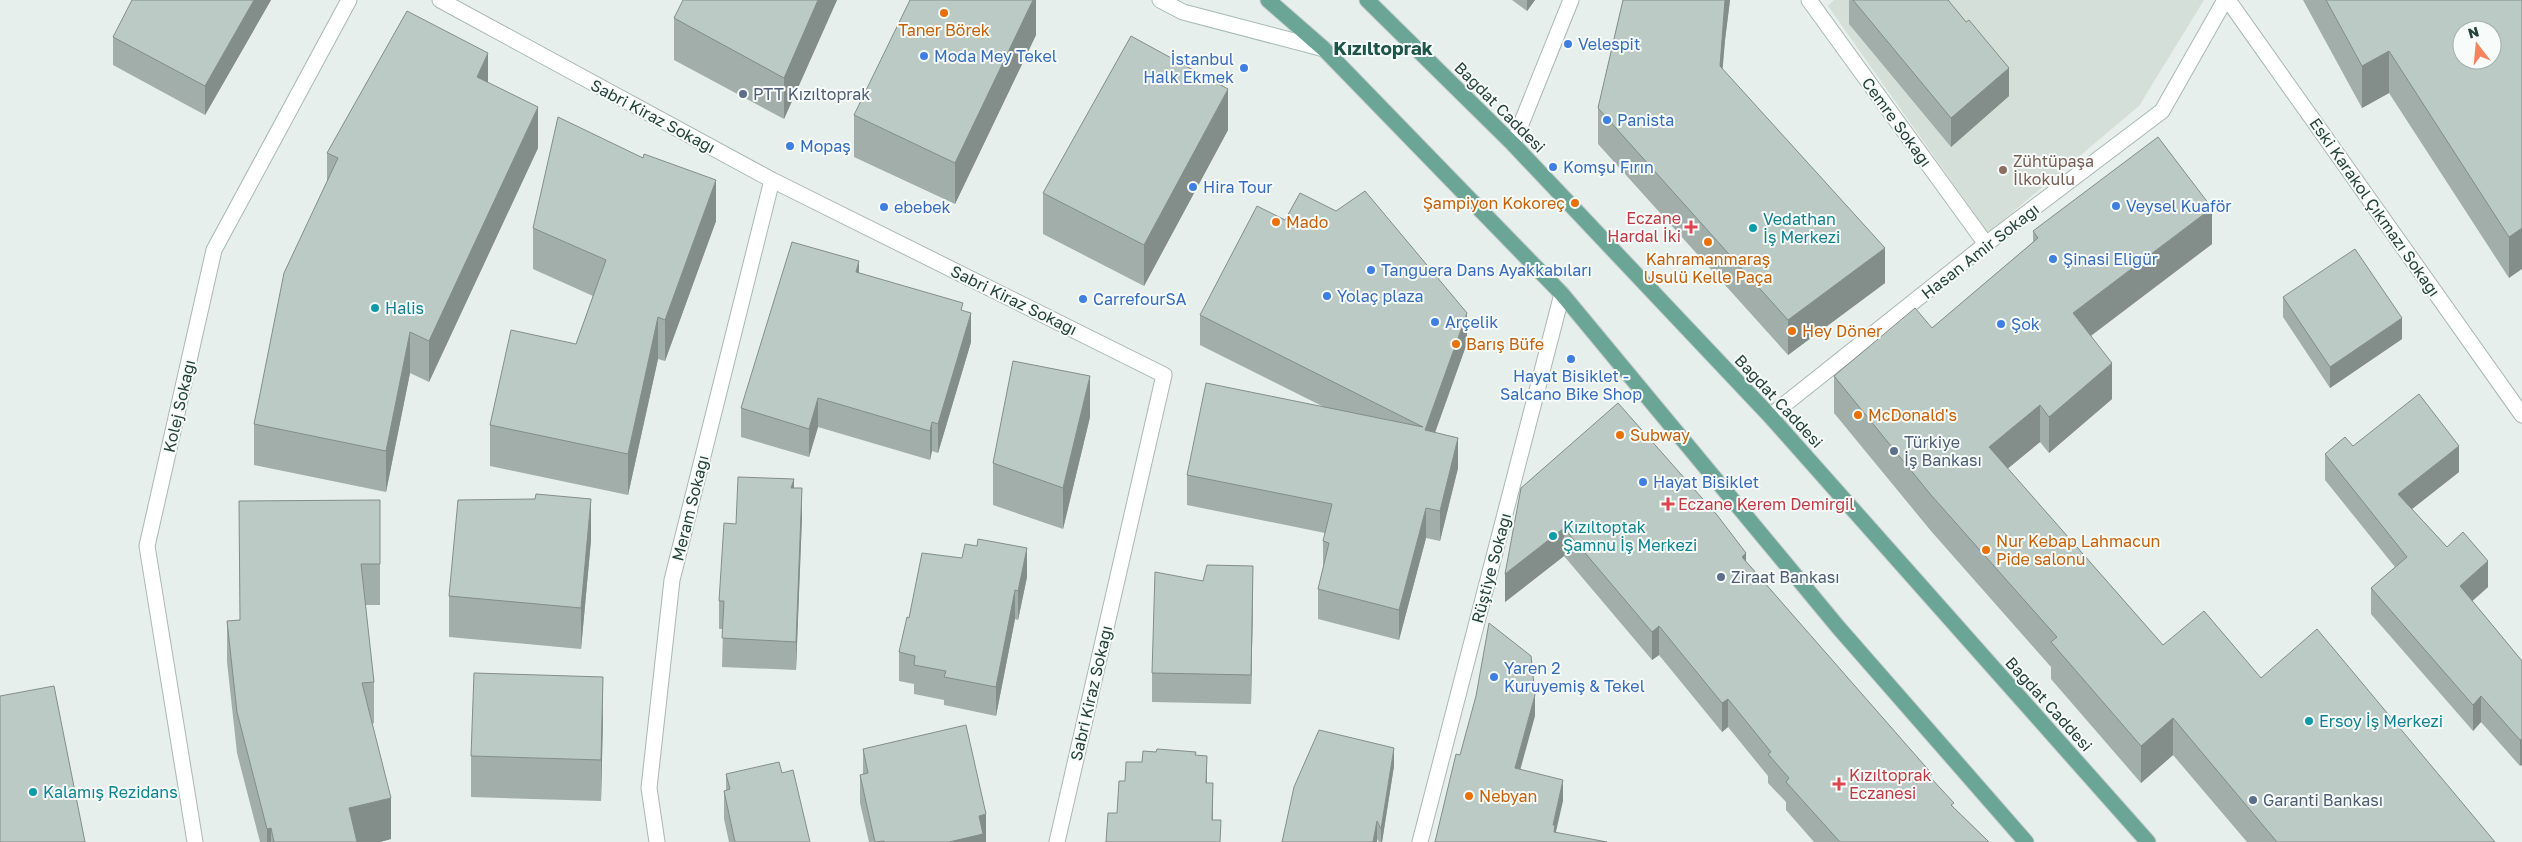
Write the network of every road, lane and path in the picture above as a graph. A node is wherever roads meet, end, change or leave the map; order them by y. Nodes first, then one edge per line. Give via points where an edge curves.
1 (349, 0) edge
2 (440, 0) edge
3 (1160, 0) edge
4 (1268, 0) edge
5 (1367, 0) edge
6 (1571, 0) edge
7 (1809, 0) edge
8 (2226, 0) edge
9 (1324, 49) junction
10 (1512, 144) junction
11 (772, 180) junction
12 (1986, 244) junction
13 (1562, 294) junction
14 (2522, 415) edge
15 (1770, 416) junction
16 (195, 842) edge
17 (657, 842) edge
18 (1057, 842) edge
19 (1420, 842) edge
20 (2026, 842) edge
21 (2148, 842) edge

1 - 16 street, Kolej Sokağı via 214,250 147,546
2 - 11 street, Sabri Kiraz Sokağı
3 - 9 street via 1183,12
4 - 9 main road
5 - 10 main road, Bağdat Caddesi
6 - 10 street
7 - 12 street, Cemre Sokağı
8 - 12 street, Hasan Amir Sokağı via 2162,111
8 - 14 street, Eski Karakol Çıkmazı Sokağı
9 - 13 main road
10 - 15 main road, Bağdat Caddesi
11 - 17 street, Meram Sokağı via 672,580 648,788
11 - 18 street, Sabri Kiraz Sokağı via 1164,374
12 - 15 street, Hasan Amir Sokağı
13 - 19 street, Rüştiye Sokağı
13 - 20 main road via 1838,627
15 - 21 main road, Bağdat Caddesi

